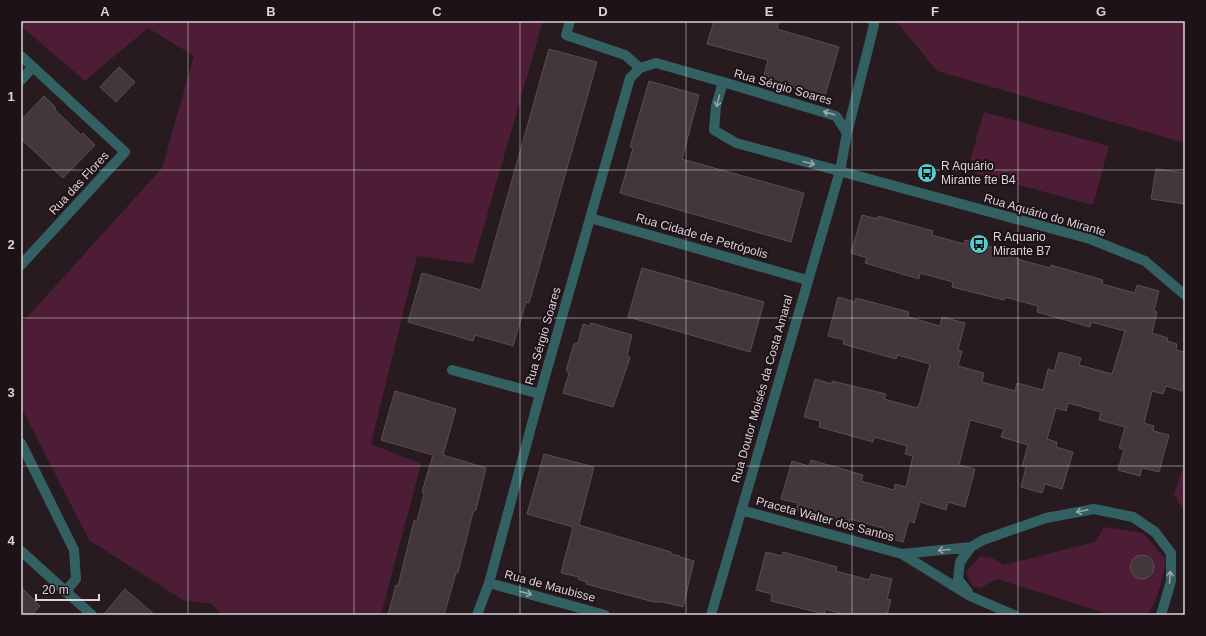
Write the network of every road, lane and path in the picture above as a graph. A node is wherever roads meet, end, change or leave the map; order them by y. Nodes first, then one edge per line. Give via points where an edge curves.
1 (570, 21) edge
2 (873, 21) edge
3 (21, 56) edge
4 (33, 67) junction
5 (640, 68) junction
6 (21, 80) edge
7 (722, 82) junction
8 (847, 133) junction
9 (840, 171) junction
10 (590, 218) junction
11 (21, 265) edge
12 (807, 280) junction
13 (1185, 295) edge
14 (452, 370) dead end
15 (540, 394) junction
16 (21, 444) edge
17 (741, 510) junction
18 (970, 547) junction
19 (21, 551) edge
20 (902, 554) junction
21 (489, 583) junction
22 (65, 592) junction
23 (970, 596) junction
24 (92, 615) edge
25 (477, 615) edge
26 (605, 615) edge
27 (711, 615) edge
28 (1014, 615) edge
29 (1161, 615) edge

1 - 5 street via 566,36 625,55
2 - 8 street
3 - 4 street, Rua das Flores
4 - 6 street
4 - 11 street, Rua das Flores via 125,152
5 - 7 street, Rua Sérgio Soares via 656,62
5 - 10 street, Rua Sérgio Soares via 630,78
8 -> 7 street, Rua Sérgio Soares via 836,116
7 -> 9 street, Rua Sérgio Soares via 714,130 736,143
8 - 9 street
9 - 12 street, Rua Doutor Moisés da Costa Amaral
9 - 13 street, Rua Aquário do Mirante via 1090,239 1145,261
10 - 12 street, Rua Cidade de Petrópolis
10 - 15 street, Rua Sérgio Soares
12 - 17 street, Rua Doutor Moisés da Costa Amaral
14 - 15 street
15 - 21 street, Rua Sérgio Soares
16 - 22 street via 74,550 76,579
17 - 20 street, Praceta Walter dos Santos
17 - 27 street, Rua Doutor Moisés da Costa Amaral
18 -> 20 street, Praceta Walter dos Santos
18 - 23 street via 960,562 958,579
29 -> 18 street, Praceta Walter dos Santos via 1171,581 1171,553 1155,532 1133,517 1094,508 1046,518
19 - 22 street
20 - 23 street, Praceta Walter dos Santos
21 - 25 street, Rua Sérgio Soares
21 -> 26 street, Rua de Maubisse
22 - 24 street
23 - 28 street, Praceta Walter dos Santos

